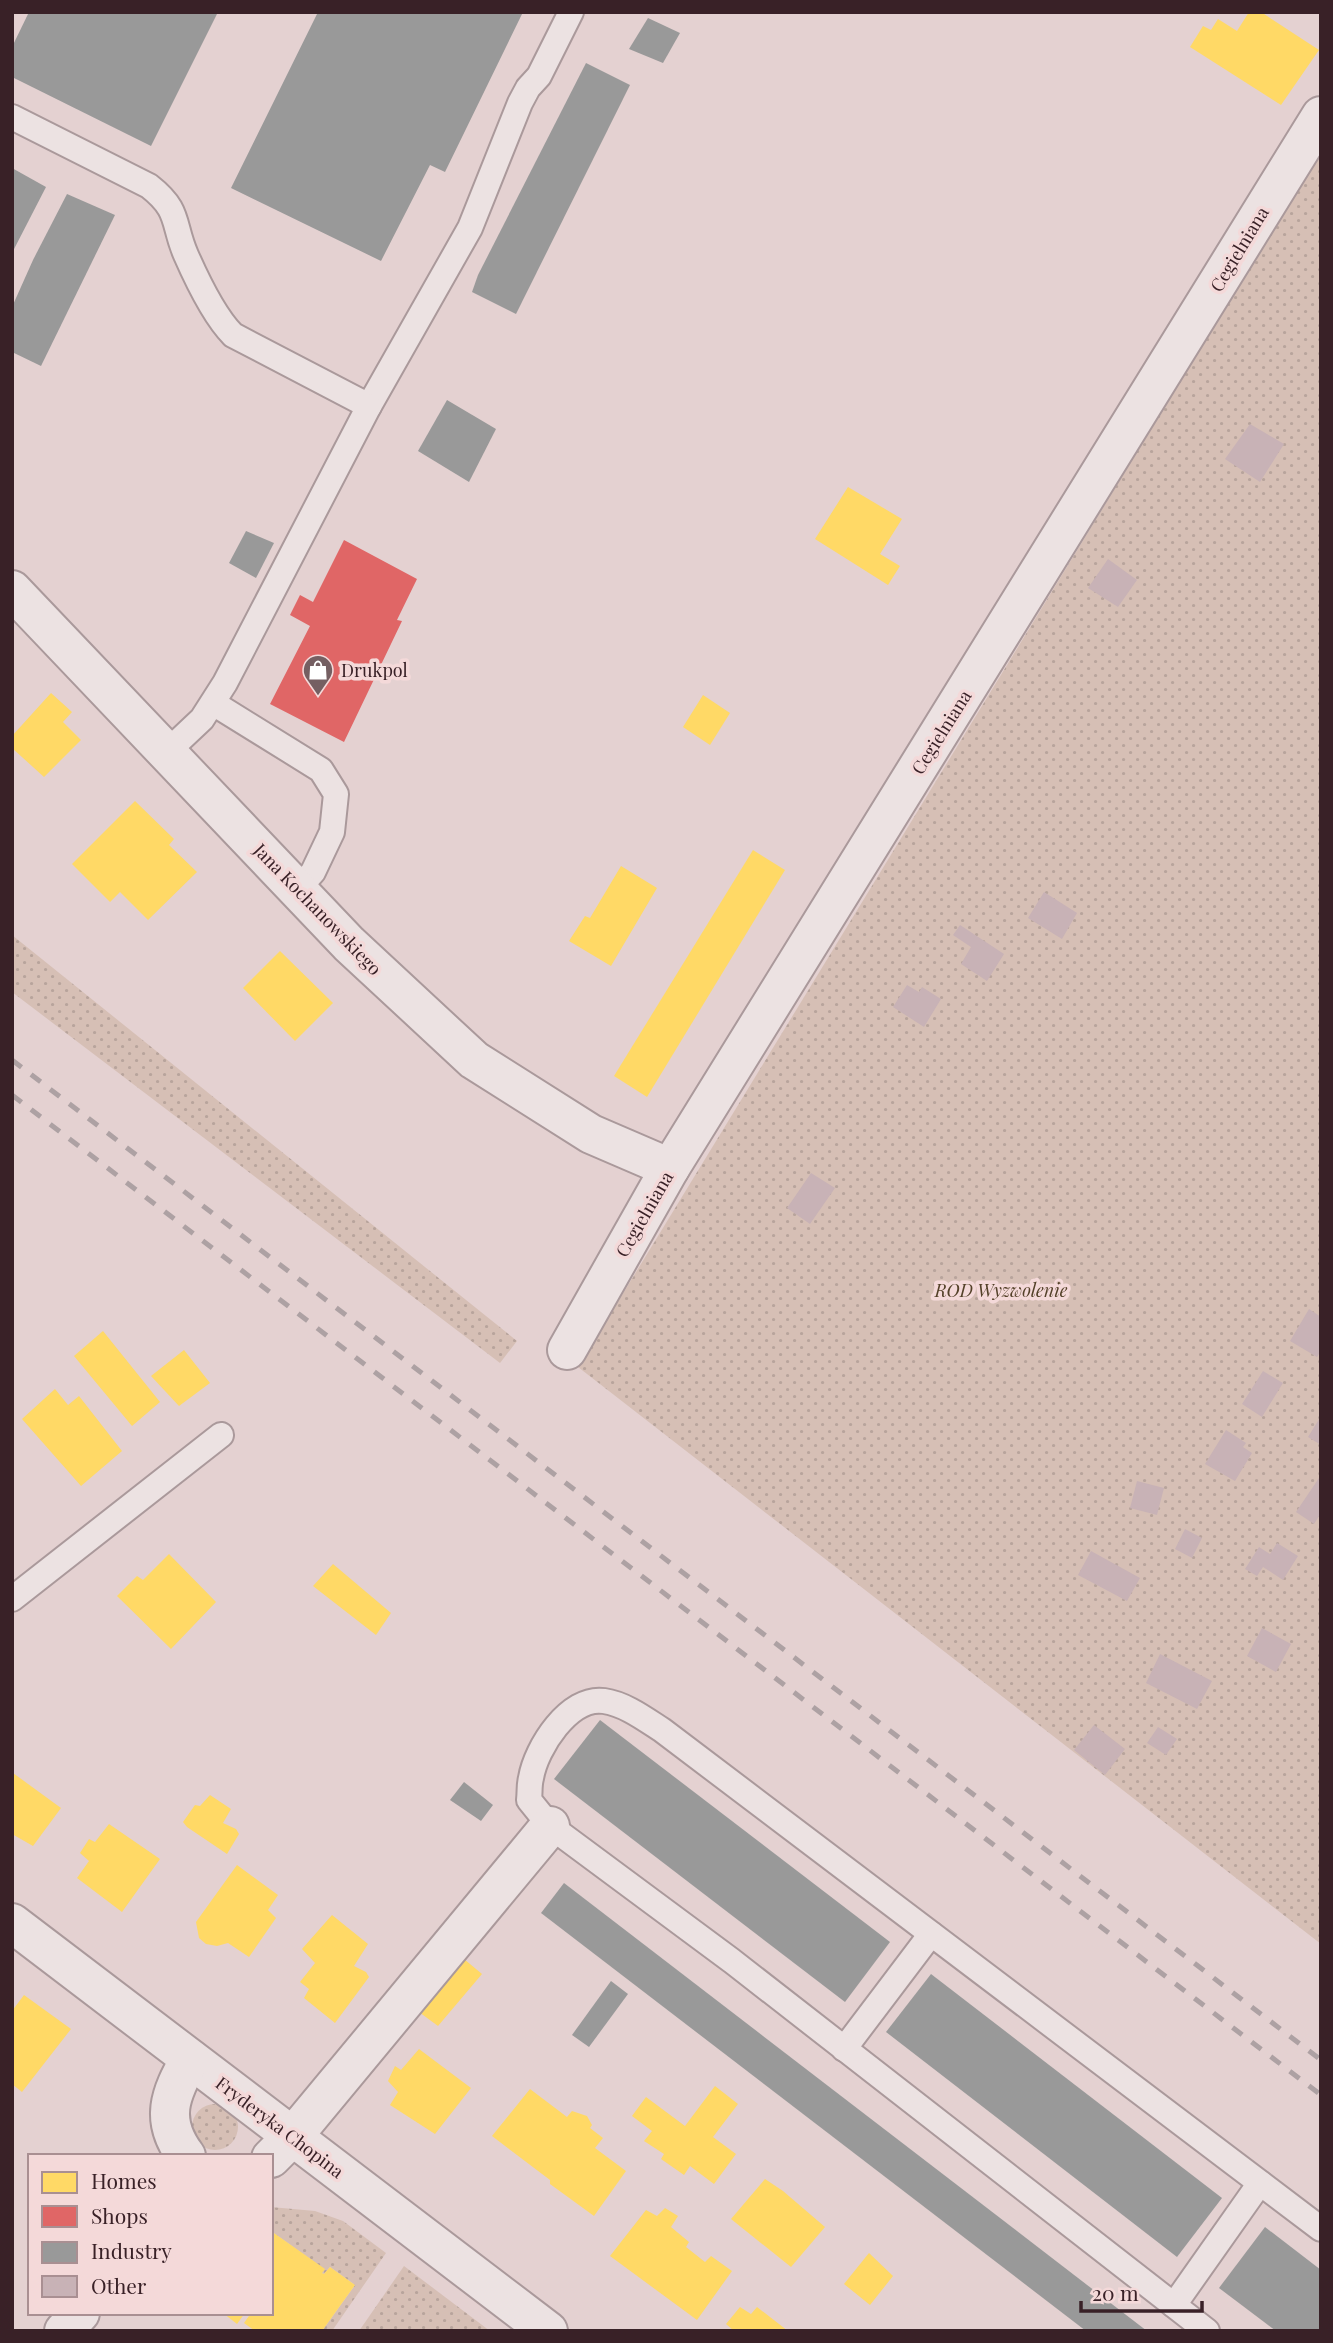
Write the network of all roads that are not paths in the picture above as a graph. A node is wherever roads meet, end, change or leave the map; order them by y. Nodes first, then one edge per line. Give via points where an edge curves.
1 (571, 12) edge
2 (1321, 116) edge
3 (12, 117) edge
4 (369, 406) junction
5 (12, 590) edge
6 (212, 703) junction
7 (167, 752) junction
8 (297, 890) junction
9 (670, 1168) junction
10 (567, 1350) dead end
11 (221, 1435) dead end
12 (12, 1599) edge
13 (550, 1826) junction
14 (12, 1923) edge
15 (931, 1934) junction
16 (844, 2049) junction
17 (190, 2059) junction
18 (282, 2147) edge
19 (184, 2154) edge
20 (1259, 2183) junction
21 (1321, 2229) edge
22 (1174, 2305) junction
23 (78, 2315) edge
24 (64, 2331) edge
25 (548, 2331) edge
26 (1207, 2331) edge

1 - 4 lane via 520,103 470,228
2 - 9 street, Cegielniana
3 - 4 lane via 158,193 172,209 185,254 233,335
4 - 6 lane
5 - 7 street, Jana Kochanowskiego
6 - 7 lane
6 - 8 lane via 321,770 336,794 332,831 313,872
7 - 8 street, Jana Kochanowskiego
8 - 9 street, Jana Kochanowskiego via 474,1060 591,1134
9 - 10 street, Cegielniana
11 - 12 lane
13 - 15 lane via 529,1800 531,1776 558,1723 574,1707 603,1700 662,1730
13 - 16 lane
13 - 18 street
14 - 17 street, Fryderyka Chopina
15 - 16 lane
15 - 20 lane
16 - 22 lane
17 - 18 street, Fryderyka Chopina
17 - 19 street via 174,2087 170,2119 176,2143
18 - 25 street, Fryderyka Chopina
20 - 21 lane
20 - 22 lane
22 - 26 lane
23 - 24 street

